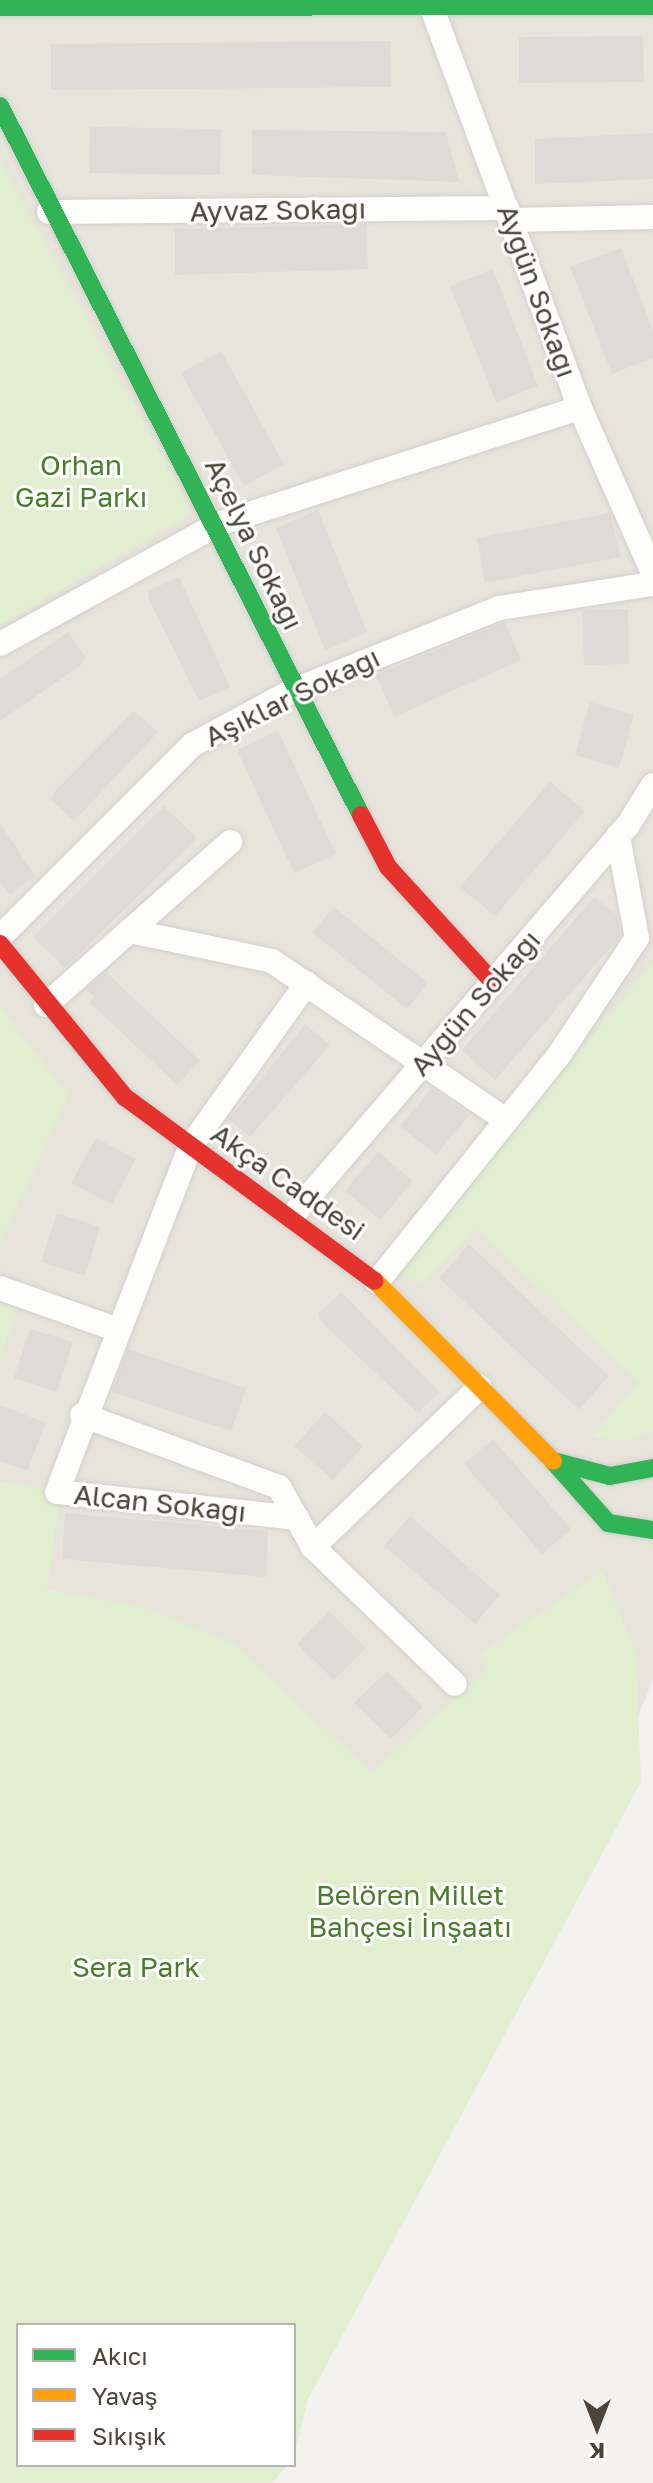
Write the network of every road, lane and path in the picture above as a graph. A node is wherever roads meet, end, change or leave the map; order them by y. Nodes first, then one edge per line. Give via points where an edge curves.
1 (116, 3) edge
2 (429, 3) edge
3 (653, 6) edge
4 (0, 7) edge
5 (0, 106) edge
6 (49, 212) junction
7 (510, 214) junction
8 (653, 217) edge
9 (580, 408) junction
10 (218, 524) junction
11 (653, 573) edge
12 (653, 584) edge
13 (0, 644) edge
14 (292, 691) junction
15 (651, 794) edge
16 (618, 836) junction
17 (230, 842) dead end
18 (130, 931) junction
19 (0, 937) edge
20 (0, 944) edge
21 (493, 982) junction
22 (307, 983) junction
23 (46, 1005) junction
24 (425, 1060) junction
25 (506, 1120) junction
26 (190, 1147) junction
27 (292, 1216) junction
28 (377, 1282) junction
29 (0, 1288) edge
30 (116, 1329) junction
31 (480, 1387) junction
32 (82, 1415) junction
33 (553, 1461) junction
34 (653, 1468) edge
35 (297, 1518) junction
36 (653, 1530) edge
37 (313, 1547) junction
38 (455, 1684) dead end

1 - 2 main road
1 - 4 main road
2 - 3 main road
2 - 7 street, Aygün Sokağı
5 - 6 main road, Açelya Sokağı
6 - 7 street, Ayvaz Sokağı
6 - 10 main road, Açelya Sokağı
7 - 8 street, Ayvaz Sokağı
7 - 9 street, Aygün Sokağı
9 - 10 street
9 - 11 street, Aygün Sokağı
10 - 13 street
10 - 14 main road, Açelya Sokağı
12 - 14 street, Aşıklar Sokağı via 499,608
14 - 19 street, Aşıklar Sokağı via 192,745
14 - 21 main road, Açelya Sokağı via 388,867
15 - 16 street, Aygün Sokağı
16 - 21 street, Aygün Sokağı
16 - 25 street via 637,938
17 - 18 street
18 - 22 street via 272,961
18 - 23 street
20 - 23 main road, Akça Caddesi
21 - 24 street, Aygün Sokağı
22 - 24 street
22 - 26 street, Alcan Sokağı
23 - 26 main road, Akça Caddesi via 107,1079
24 - 25 street
24 - 27 street, Aygün Sokağı
25 - 28 street
26 - 27 main road, Akça Caddesi
26 - 30 street, Alcan Sokağı
27 - 28 main road, Akça Caddesi
28 - 31 main road, Akça Caddesi
29 - 30 street
30 - 32 street, Alcan Sokağı
31 - 33 main road, Akça Caddesi
31 - 37 street
32 - 35 street, Alcan Sokağı via 279,1487
32 - 35 street, Alcan Sokağı via 57,1492
33 - 34 main road via 610,1476
33 - 36 main road, Akça Caddesi via 608,1523
35 - 37 street, Alcan Sokağı
37 - 38 street, Alcan Sokağı

